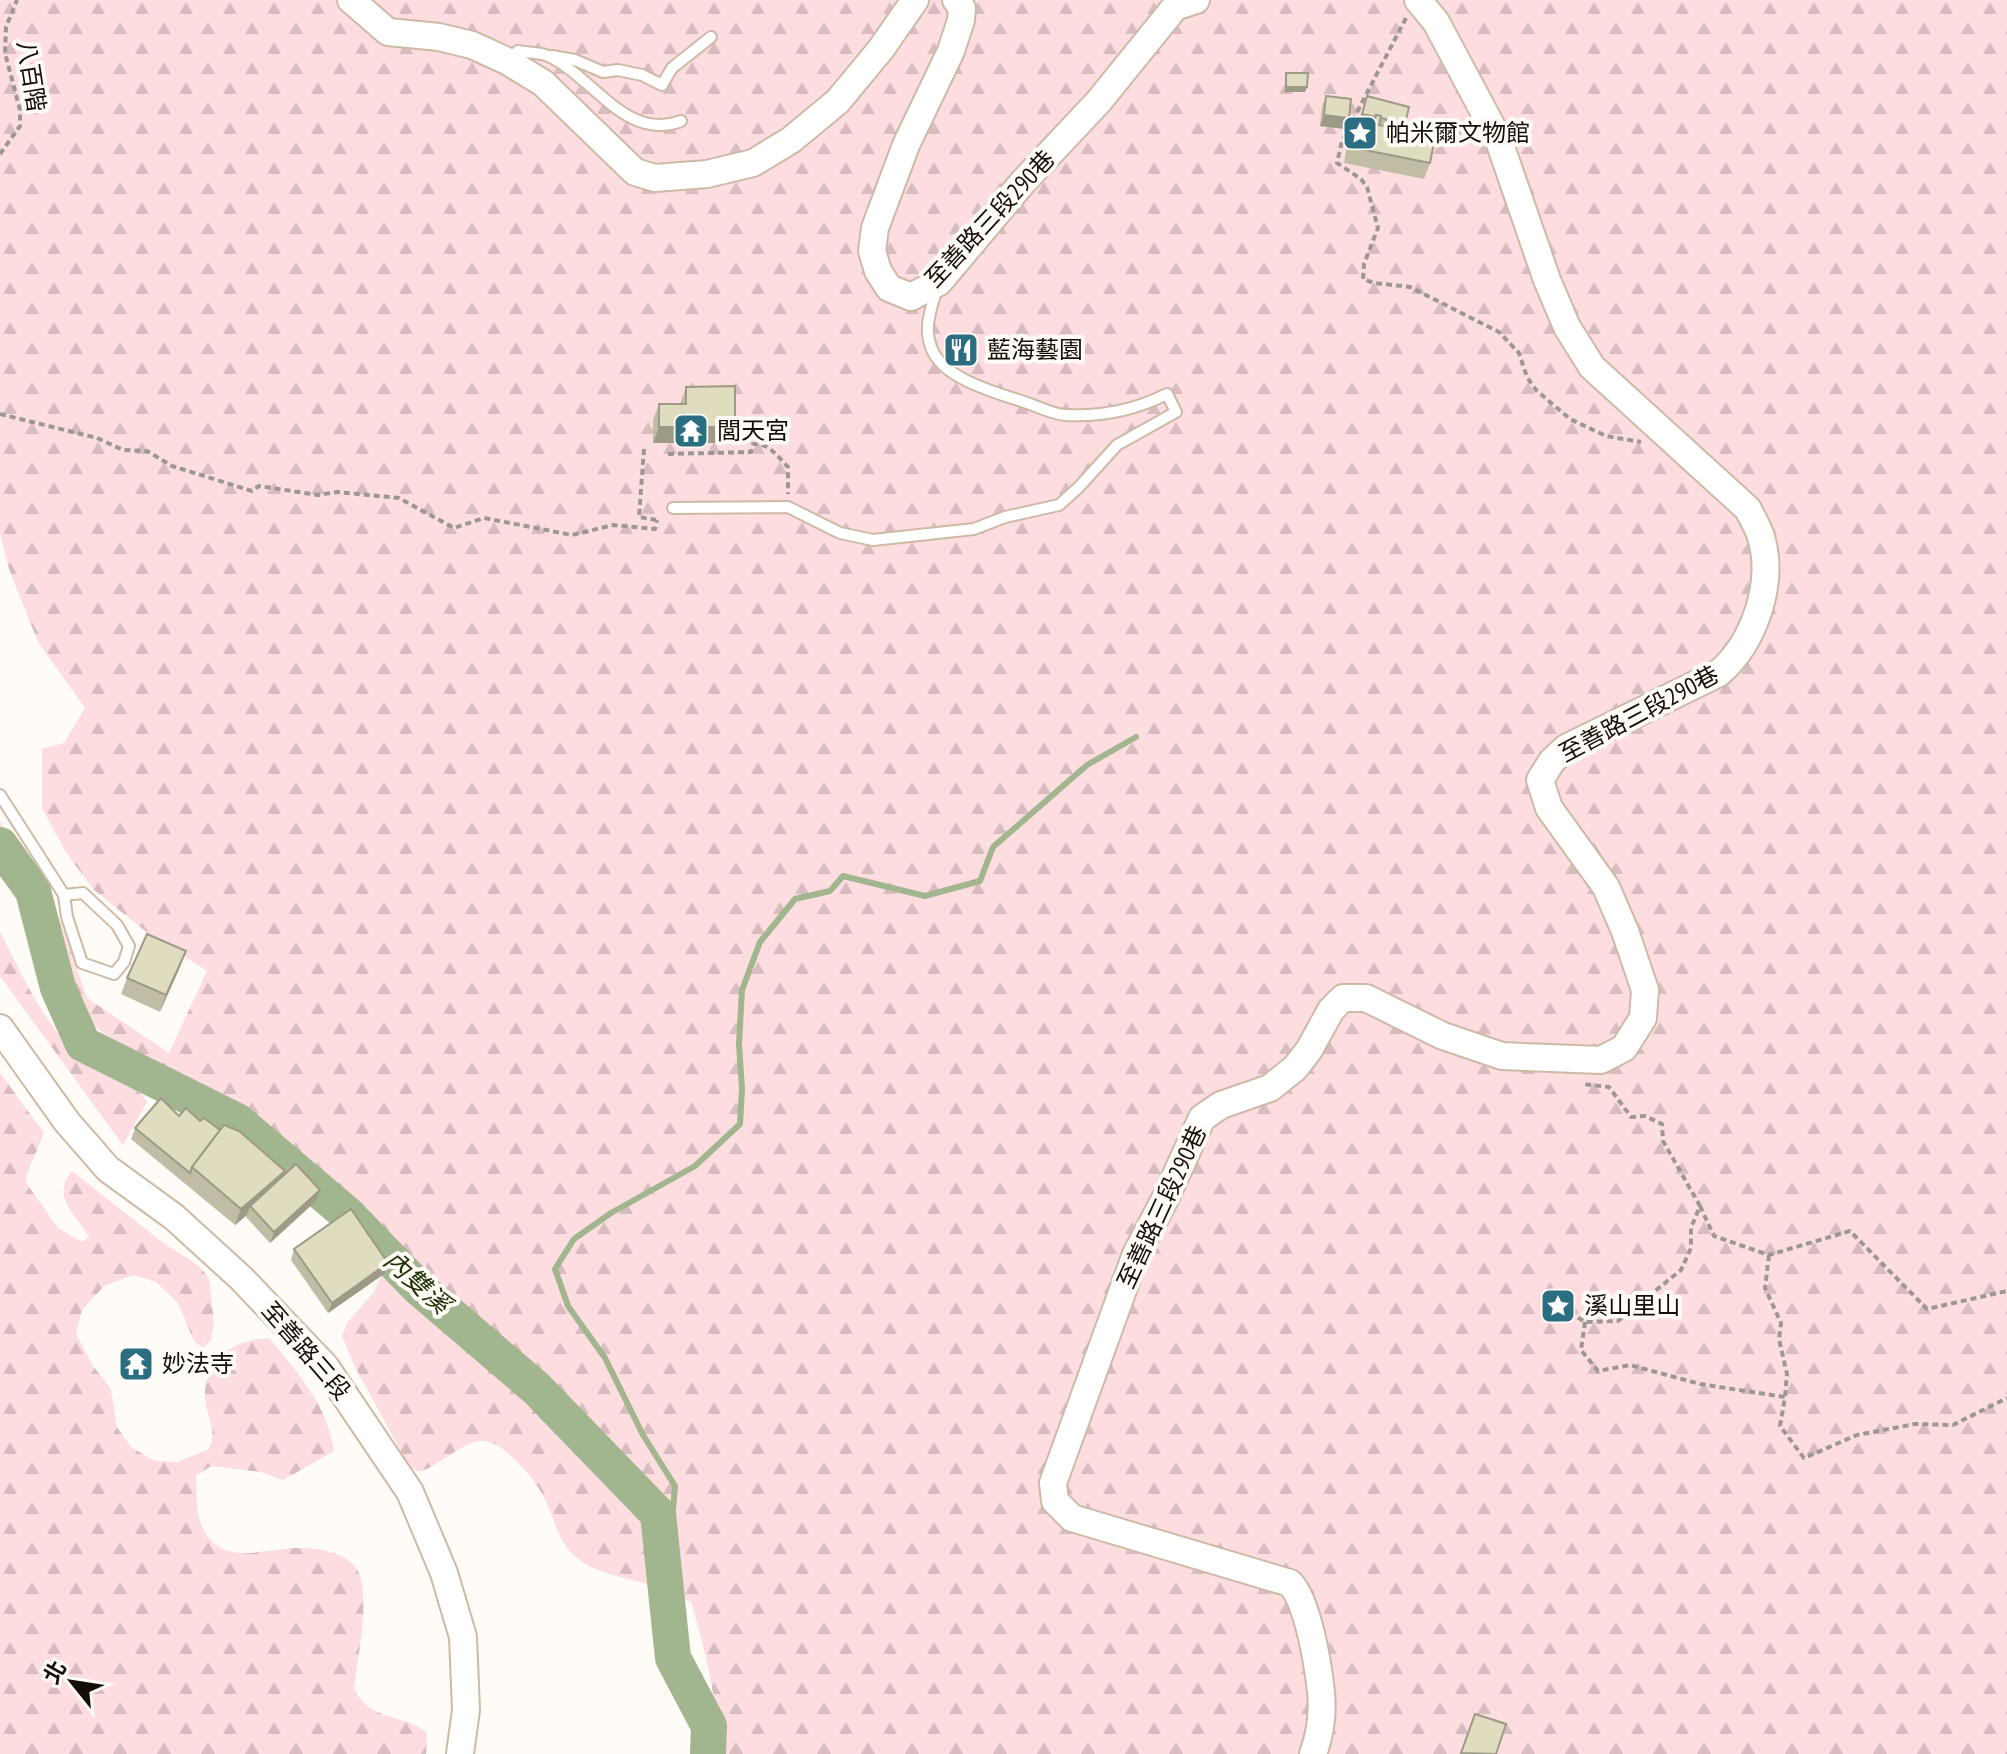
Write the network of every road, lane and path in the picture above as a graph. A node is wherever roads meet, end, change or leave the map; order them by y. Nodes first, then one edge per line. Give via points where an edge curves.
1 (17, 0) edge
2 (351, 0) edge
3 (915, 0) edge
4 (956, 0) edge
5 (1196, 0) edge
6 (1420, 3) edge
7 (711, 37) dead end
8 (546, 55) junction
9 (507, 61) junction
10 (681, 121) dead end
11 (0, 154) edge
12 (939, 282) junction
13 (0, 414) edge
14 (1656, 425) junction
15 (644, 449) dead end
16 (668, 454) dead end
17 (788, 507) junction
18 (673, 508) joint
19 (657, 520) junction
20 (0, 795) edge
21 (64, 895) junction
22 (0, 1028) edge
23 (1581, 1084) dead end
24 (1700, 1206) junction
25 (1769, 1255) junction
26 (2007, 1291) edge
27 (1561, 1307) dead end
28 (1585, 1322) junction
29 (1785, 1397) junction
30 (2007, 1398) edge
31 (460, 1754) edge
32 (1313, 1754) edge

1 - 11 path, 八百階 via 6,27 5,53 20,126
2 - 9 street via 388,32 472,45
3 - 9 street via 838,101 753,163 707,174 655,178 635,172 543,83
4 - 12 street, 至善路三段290巷 via 961,20 951,51 901,159 875,228 872,251 889,288 911,297
5 - 12 street, 至善路三段290巷 via 1175,7
6 - 14 street, 至善路三段290巷 via 1436,22 1498,138 1567,327 1592,367
6 - 14 path via 1403,20 1371,81 1337,163 1367,187 1378,228 1363,279 1410,287 1499,332 1519,353 1536,390 1570,419 1606,436 1642,442
7 - 8 lane via 672,68 662,85 642,75 603,72
8 - 9 lane via 518,51
8 - 10 lane via 624,115 656,127
12 - 17 lane via 927,328 931,349 940,363 972,384 1061,415 1113,413 1167,394 1176,412 1117,445 1059,505 974,529 873,540 840,533
13 - 19 path via 97,438 123,450 147,451 172,466 252,491 259,486 399,498 454,528 484,518 572,535 613,525 655,529
14 - 32 street, 至善路三段290巷 via 1748,509 1761,537 1764,563 1763,589 1749,638 1731,663 1566,748 1540,780 1549,808 1606,887 1645,990 1643,1018 1624,1048 1601,1060 1502,1056 1443,1036 1366,998 1343,998 1295,1068 1270,1088 1221,1105 1202,1118 1136,1254 1053,1483 1055,1501 1072,1518 1290,1583 1305,1609 1322,1694
15 - 19 path via 639,517
16 - 17 path via 751,452 753,444 762,444 788,467
17 - 18 lane
18 - 19 path via 669,518
20 - 21 lane
21 - 21 lane via 82,963 114,974 129,946 117,925 83,893
22 - 31 street, 至善路三段 via 108,1169 219,1257 325,1366 410,1492 444,1573 463,1637 466,1710
23 - 24 path via 1609,1087 1631,1117 1645,1116 1662,1124 1663,1141
24 - 25 path via 1714,1236
24 - 28 path via 1681,1270 1618,1321
25 - 26 path via 1850,1231 1927,1309
25 - 29 path via 1765,1288 1781,1323
27 - 28 path
28 - 29 path via 1581,1350 1598,1371 1630,1365 1700,1384
29 - 30 path via 1780,1426 1804,1458 1857,1435 1915,1424 1953,1425

